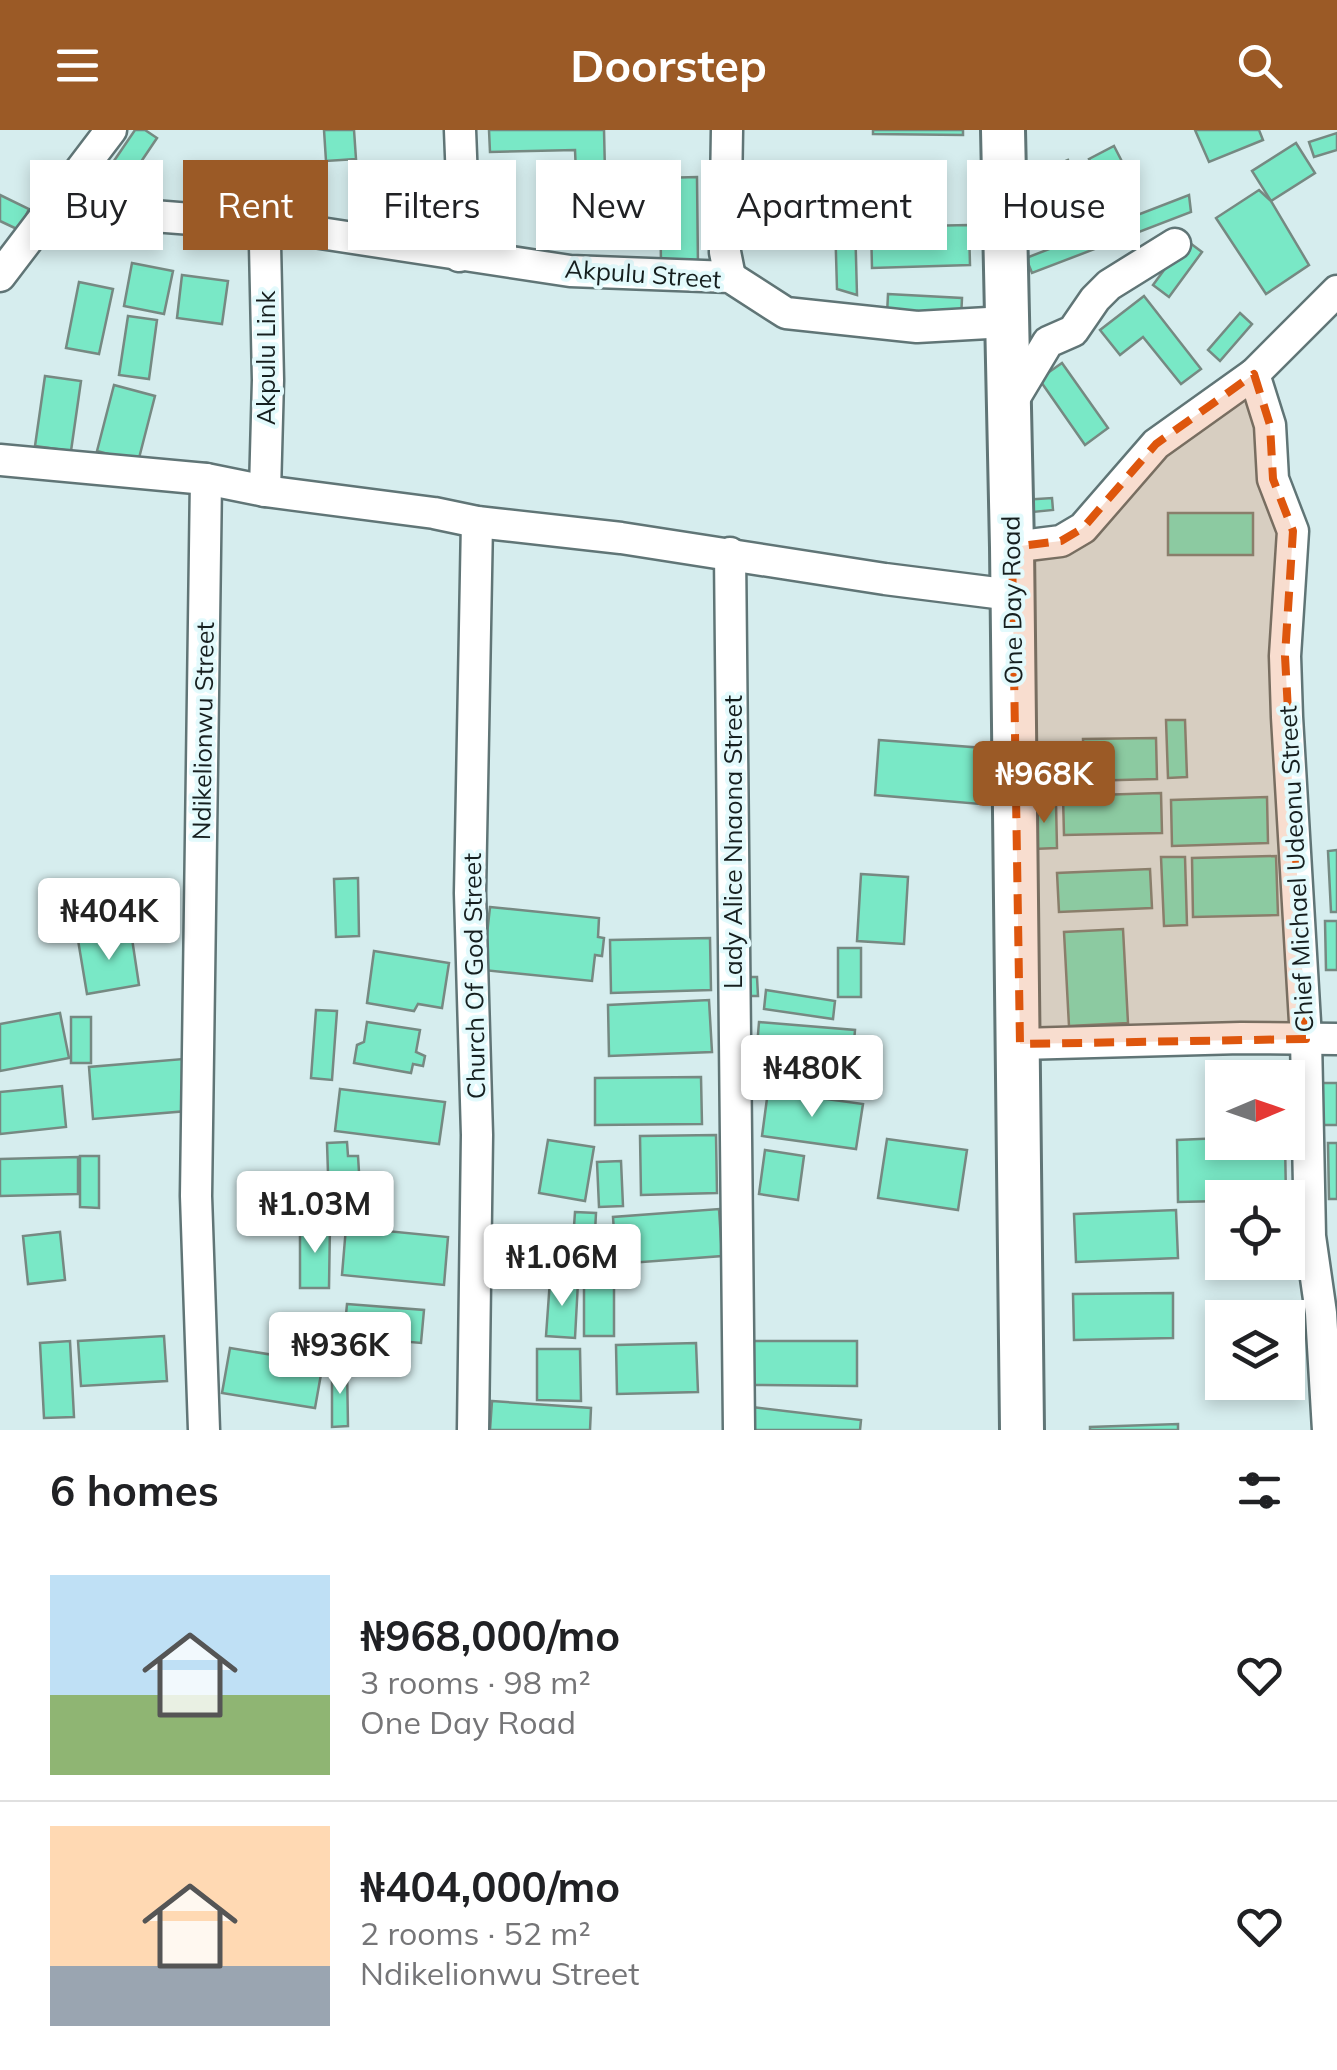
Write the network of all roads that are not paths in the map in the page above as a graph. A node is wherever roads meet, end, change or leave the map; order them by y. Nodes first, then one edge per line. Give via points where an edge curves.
1 (111, 130) edge
2 (460, 130) edge
3 (727, 130) edge
4 (1002, 130) edge
5 (328, 233) edge
6 (1175, 244) dead end
7 (265, 250) edge
8 (459, 256) junction
9 (0, 276) edge
10 (730, 277) junction
11 (1337, 291) edge
12 (1006, 322) junction
13 (1254, 374) junction
14 (1008, 409) junction
15 (0, 460) edge
16 (206, 479) junction
17 (264, 491) junction
18 (478, 522) junction
19 (1012, 547) junction
20 (730, 553) junction
21 (1012, 595) junction
22 (1337, 1038) edge
23 (1306, 1039) junction
24 (1020, 1044) junction
25 (204, 1430) edge
26 (473, 1430) edge
27 (739, 1430) edge
28 (1022, 1430) edge
29 (1328, 1430) edge

1 - 9 street
2 - 8 street
3 - 10 street
4 - 12 main road, One Day Road
5 - 8 street, Akpulu Street
6 - 14 street via 1109,285 1073,332 1048,342
7 - 17 street, Akpulu Link
8 - 10 street, Akpulu Street via 570,270
10 - 12 street, Akpulu Street via 786,313 918,327
11 - 13 street
12 - 14 main road, One Day Road
13 - 19 street via 1156,444 1083,528 1061,541
13 - 23 street, Chief Michael Udeonu Street via 1270,425 1273,479 1292,531 1286,687
14 - 19 main road, One Day Road
15 - 16 street
16 - 17 street
16 - 25 street, Ndikelionwu Street via 196,1196
17 - 18 street
18 - 20 street
18 - 26 street, Church Of God Street via 470,875 477,1135
19 - 21 main road, One Day Road
20 - 21 street
20 - 27 street, Lady Alice Nnaona Street
21 - 24 main road, One Day Road
22 - 23 street
23 - 24 street
23 - 29 street, Chief Michael Udeonu Street via 1310,1236
24 - 28 main road, One Day Road

